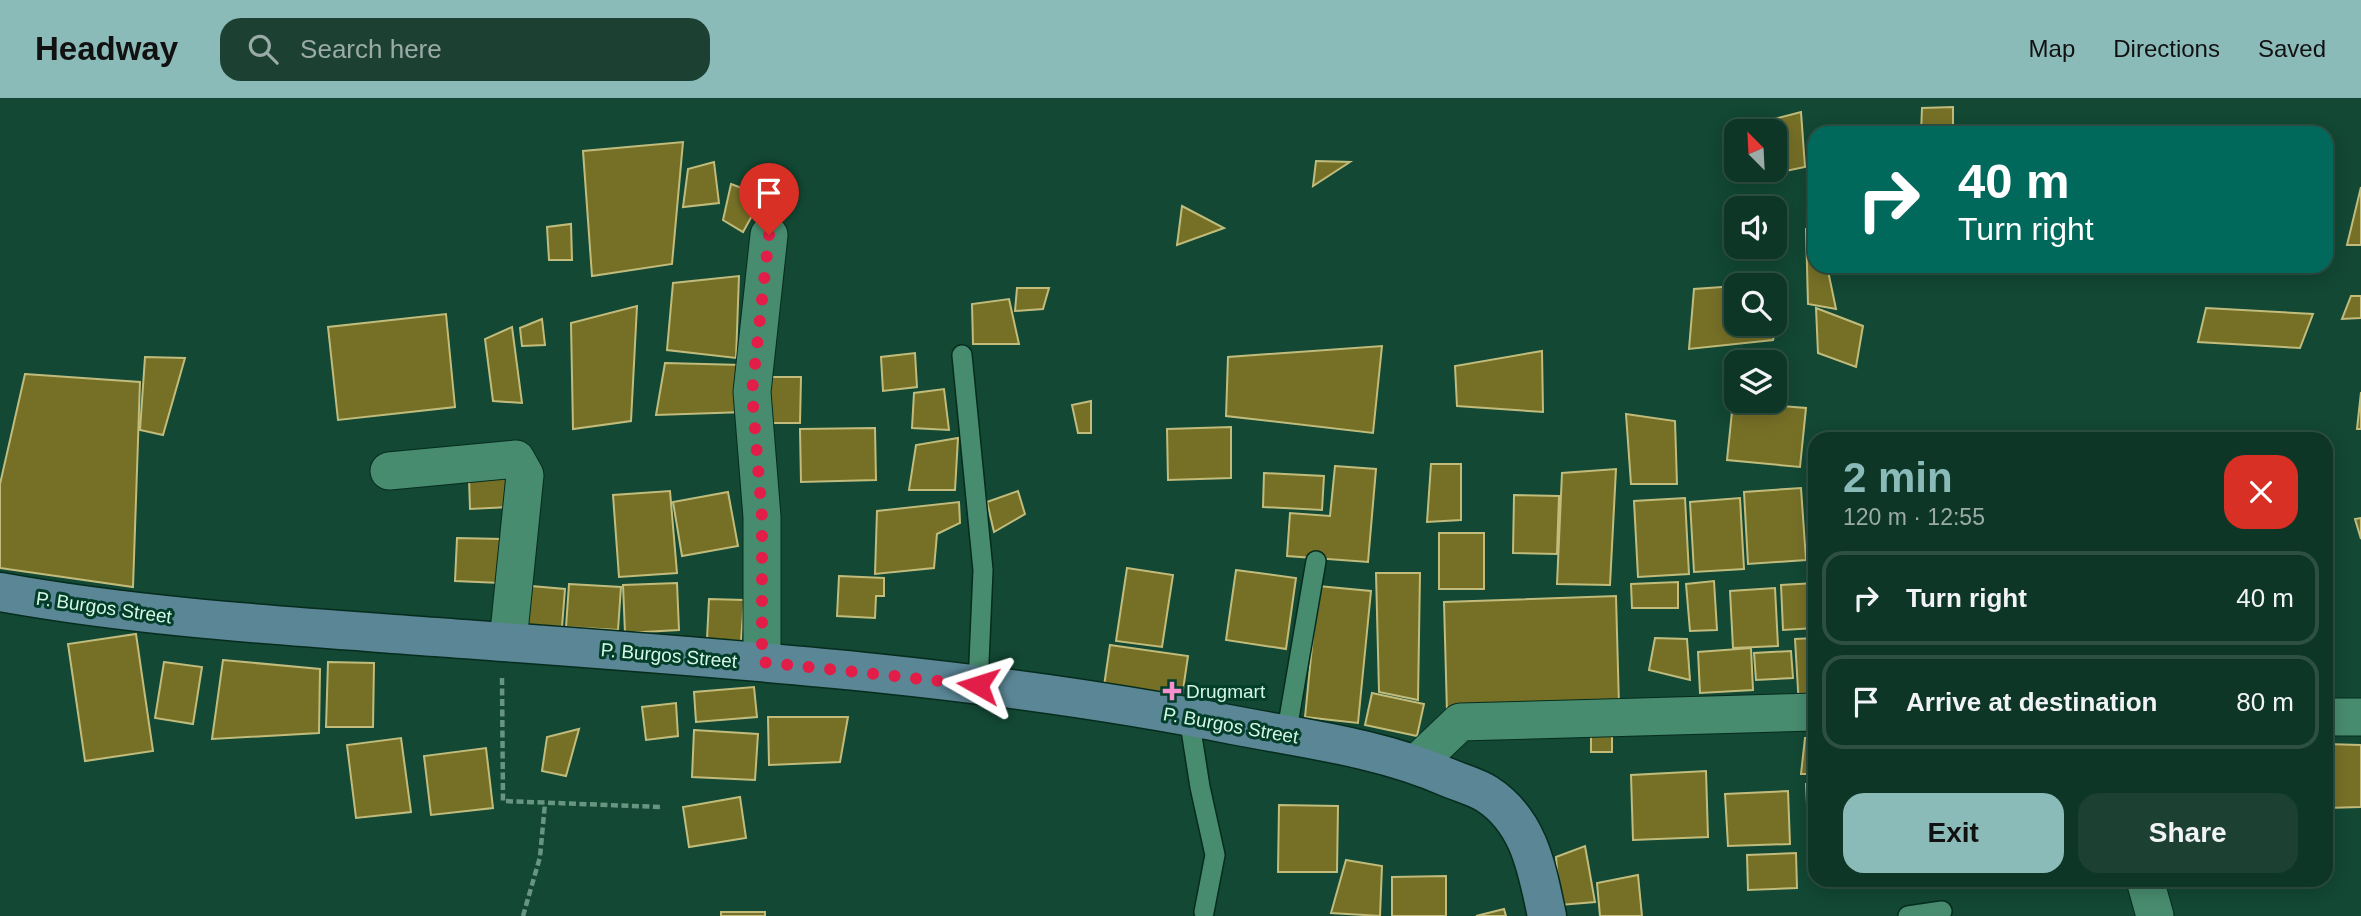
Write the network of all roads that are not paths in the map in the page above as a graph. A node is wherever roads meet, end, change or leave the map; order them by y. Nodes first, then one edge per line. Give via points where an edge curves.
1 (769, 235) dead end
2 (962, 355) dead end
3 (389, 471) dead end
4 (1316, 561) dead end
5 (0, 592) edge
6 (505, 642) junction
7 (762, 662) junction
8 (978, 685) junction
9 (1808, 712) edge
10 (1189, 716) junction
11 (2333, 717) edge
12 (2361, 717) edge
13 (1286, 736) junction
14 (1416, 764) junction
15 (2147, 887) edge
16 (1942, 911) dead end
17 (1204, 912) dead end
18 (1547, 916) edge
19 (1908, 916) edge
20 (2155, 916) edge

1 - 7 street via 752,392 762,517
2 - 8 lane via 983,569
3 - 6 street via 516,458 524,475
4 - 13 lane
5 - 6 street, P. Burgos Street via 204,621
6 - 7 street, P. Burgos Street
7 - 8 street, P. Burgos Street
8 - 10 street, P. Burgos Street
9 - 14 street via 1460,722
10 - 13 street, P. Burgos Street
10 - 17 lane via 1215,855
11 - 12 street
13 - 14 street, P. Burgos Street
14 - 18 street, P. Burgos Street via 1488,794 1525,832
15 - 20 street
16 - 19 lane

